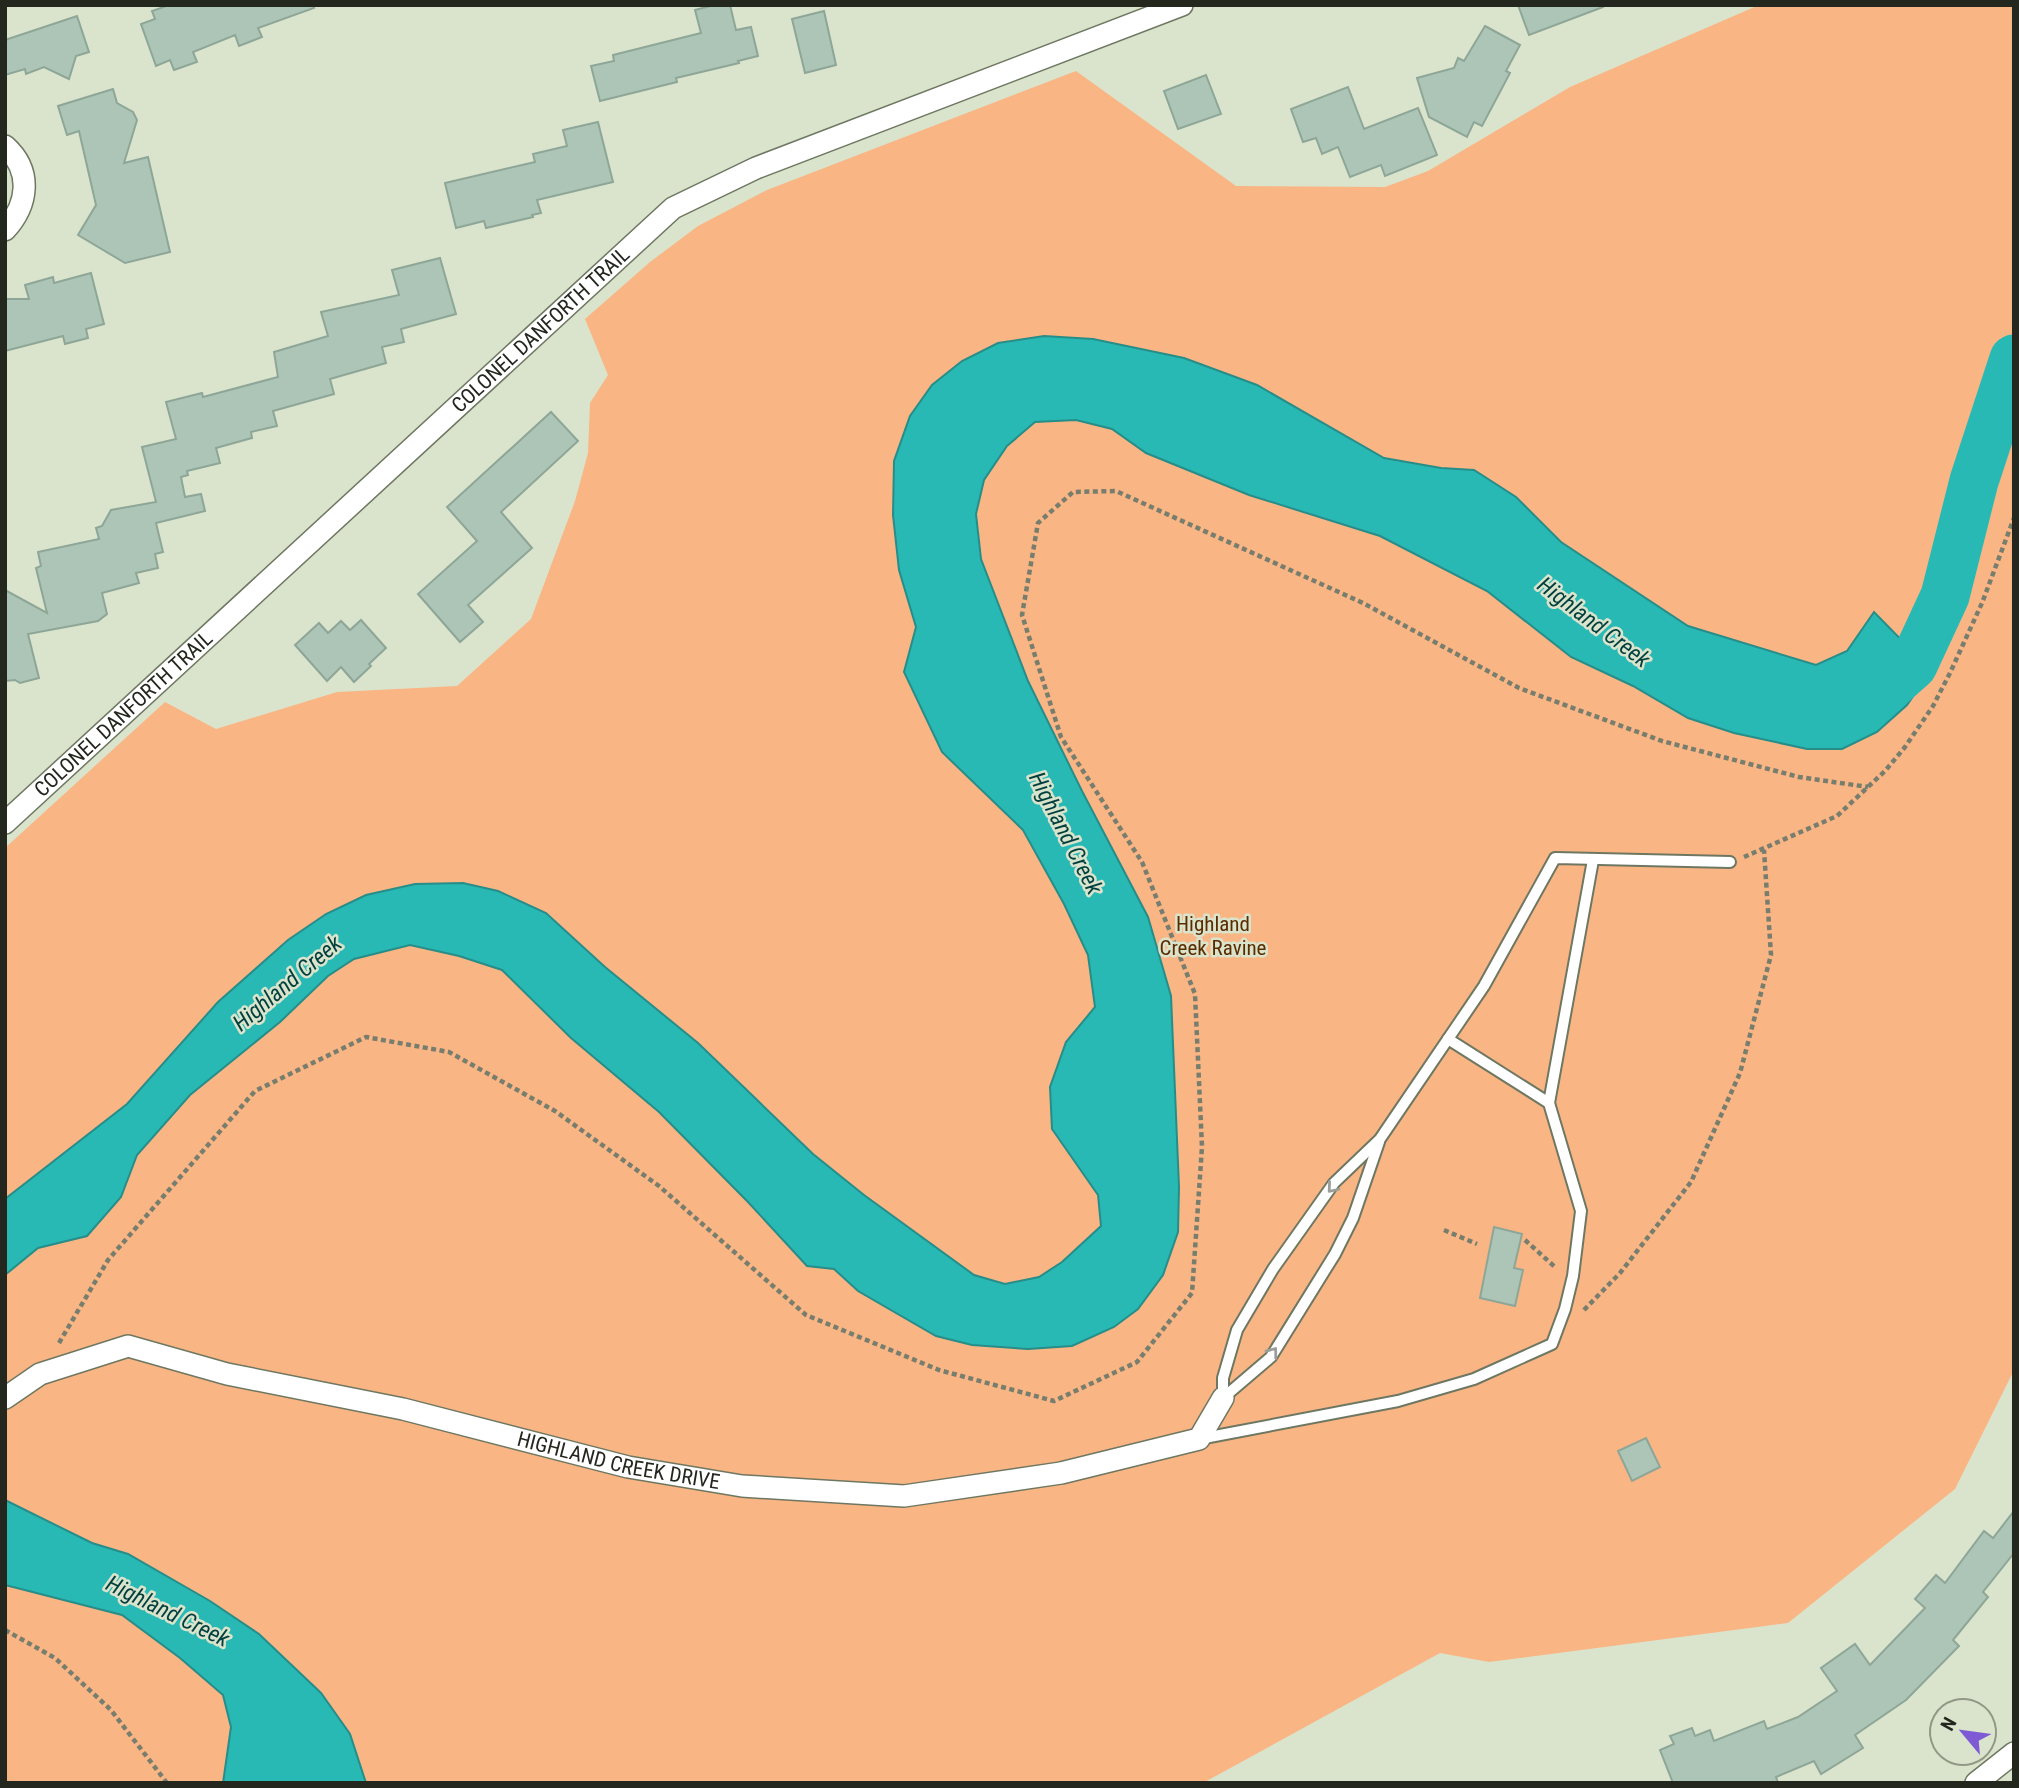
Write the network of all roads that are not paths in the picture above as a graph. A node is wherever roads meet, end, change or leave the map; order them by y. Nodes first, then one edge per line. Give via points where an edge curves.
1 (1182, 5) edge
2 (5, 146) edge
3 (5, 230) edge
4 (5, 823) edge
5 (1593, 860) junction
6 (1730, 862) road end
7 (1448, 1039) junction
8 (1549, 1103) junction
9 (1380, 1139) junction
10 (5, 1398) edge
11 (1223, 1398) junction
12 (1199, 1439) junction
13 (2014, 1754) edge
14 (1976, 1783) edge

1 - 4 street, COLONEL DANFORTH TRAIL via 756,168 673,208
2 - 3 street via 25,180 24,199
5 - 6 lane
5 - 7 lane via 1555,858 1485,986
5 - 8 lane
7 - 8 lane
7 - 9 lane
8 - 12 lane via 1581,1211 1573,1276 1552,1344 1474,1379 1398,1401
11 -> 9 lane via 1271,1357 1335,1254
9 -> 11 lane via 1334,1184 1273,1269 1237,1329 1223,1378
10 - 12 street, HIGHLAND CREEK DRIVE via 40,1374 128,1346 227,1374 403,1409 628,1467 742,1486 904,1496 1061,1473
11 - 12 street
13 - 14 street

